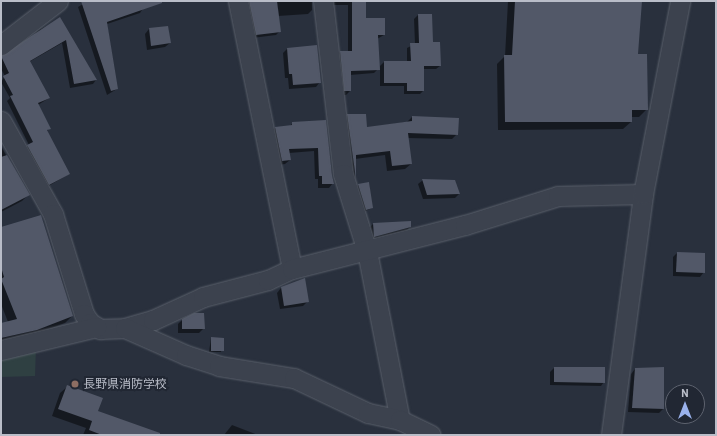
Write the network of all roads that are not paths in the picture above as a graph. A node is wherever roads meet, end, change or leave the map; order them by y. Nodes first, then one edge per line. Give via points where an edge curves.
1 (58, 1) edge
2 (238, 1) edge
3 (323, 1) edge
4 (680, 1) edge
5 (1, 45) edge
6 (1, 121) edge
7 (643, 194) junction
8 (367, 251) junction
9 (292, 269) junction
10 (96, 327) junction
11 (125, 328) junction
12 (1, 350) edge
13 (400, 420) junction
14 (431, 435) edge
15 (611, 435) edge

1 - 5 street
2 - 9 street
3 - 8 street via 342,174
4 - 7 street
6 - 10 street via 52,214 84,314
7 - 8 street via 558,196 465,225
7 - 15 street
8 - 9 street
8 - 13 street
9 - 11 street via 268,280 203,297 153,320
10 - 11 street
10 - 12 street
11 - 13 street via 186,356 219,366 294,378 368,413
13 - 14 street

